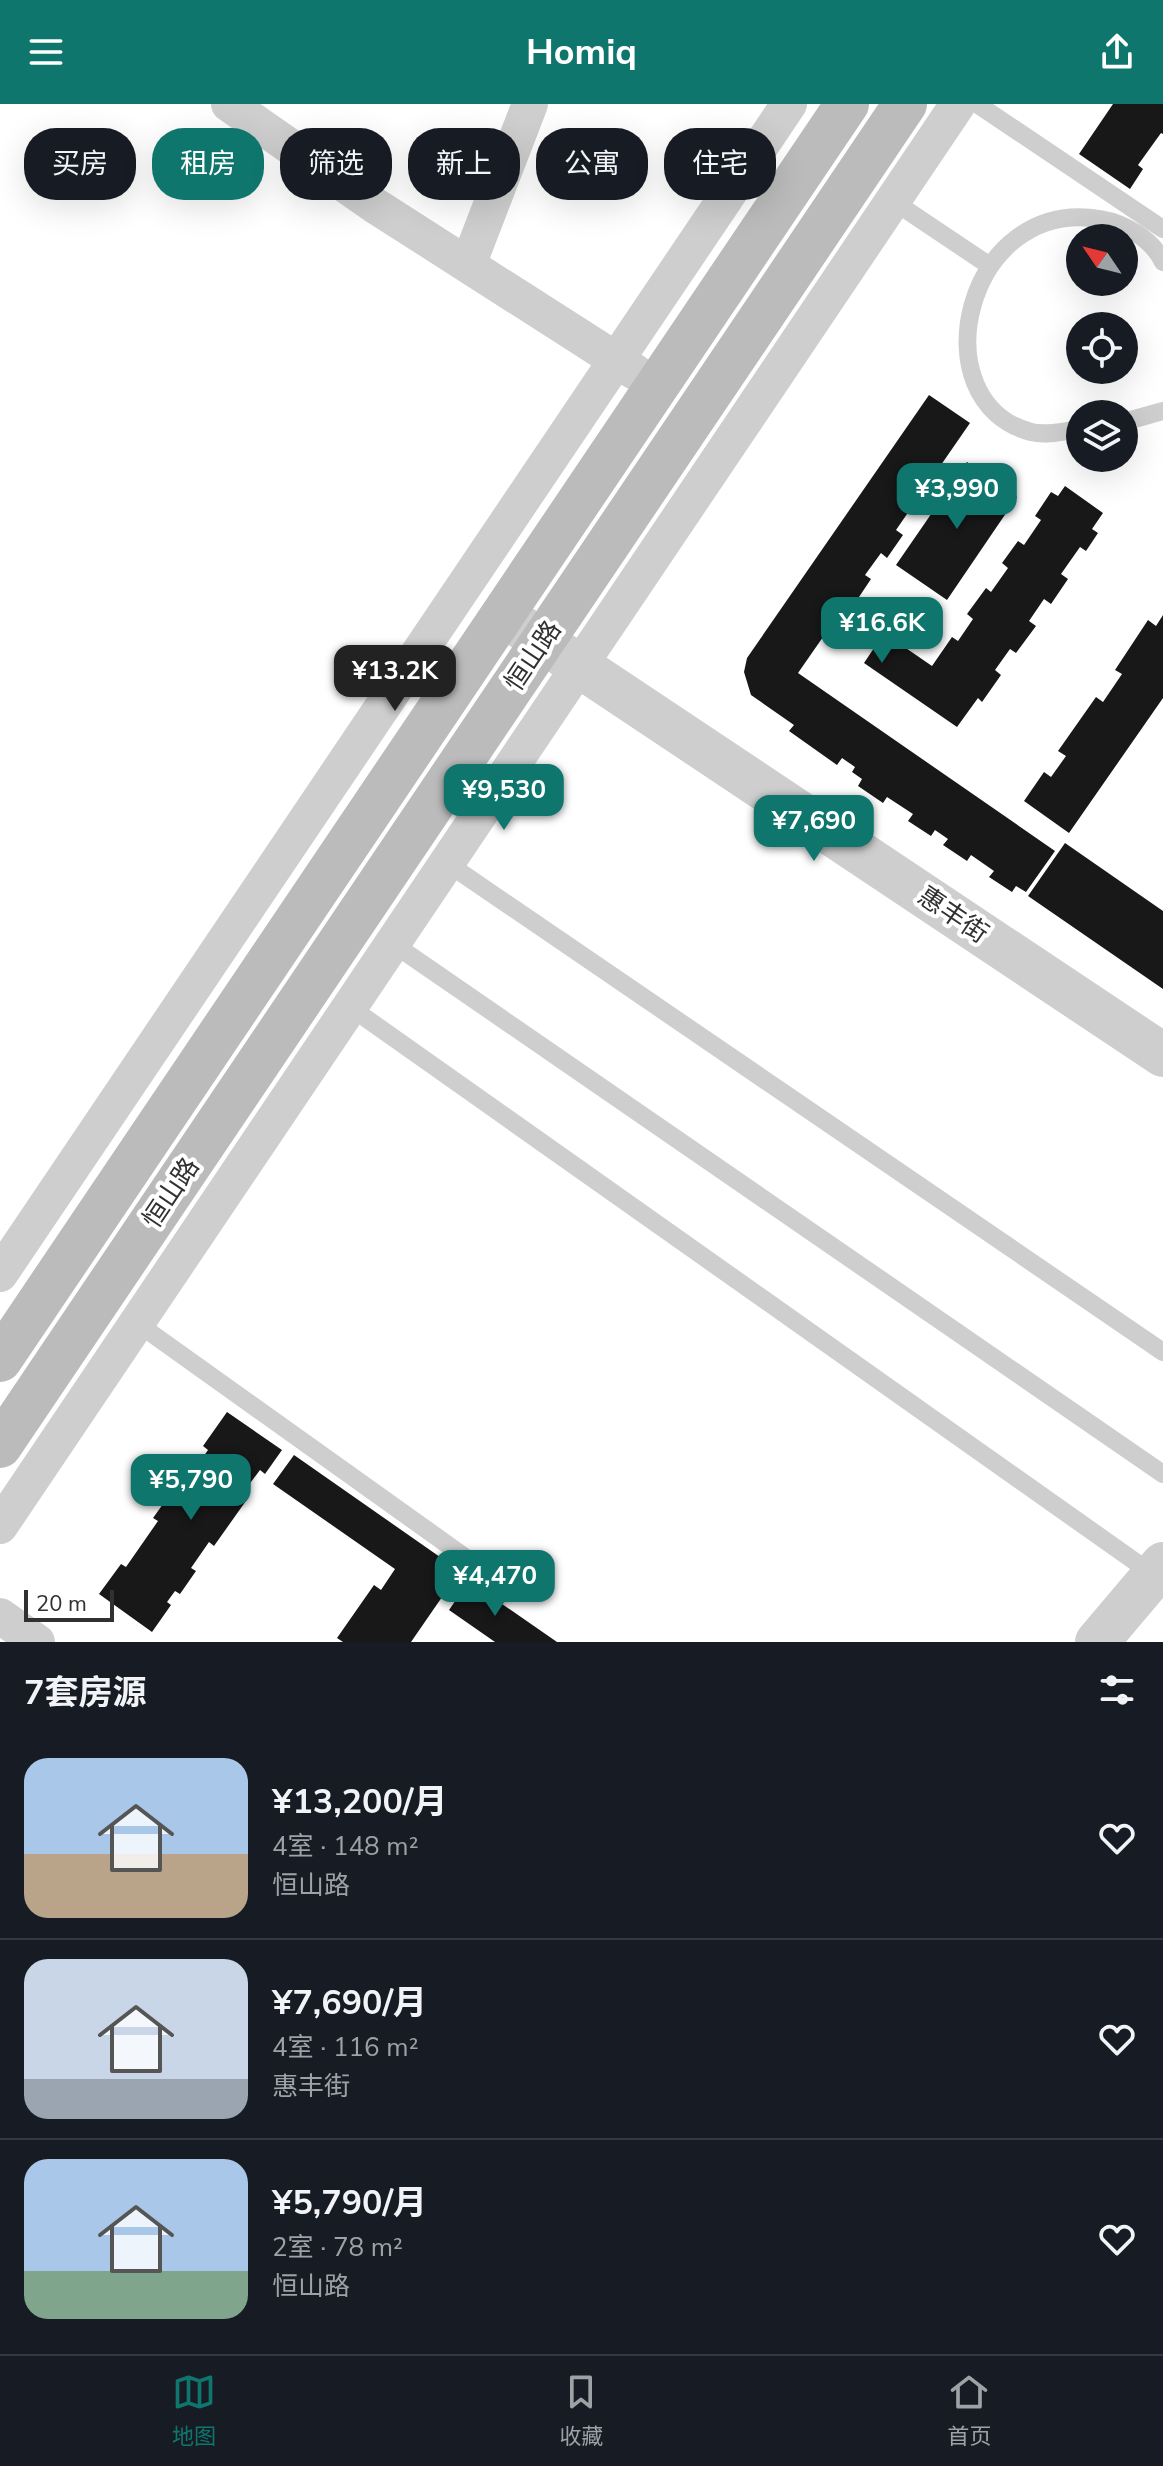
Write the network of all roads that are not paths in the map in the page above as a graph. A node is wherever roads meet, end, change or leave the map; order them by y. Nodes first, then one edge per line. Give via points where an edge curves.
1 (229, 104) edge
2 (530, 104) edge
3 (789, 104) edge
4 (847, 104) edge
5 (905, 104) edge
6 (958, 104) edge
7 (977, 104) edge
8 (893, 201) junction
9 (1163, 229) edge
10 (1163, 262) edge
11 (468, 265) junction
12 (990, 266) junction
13 (616, 360) junction
14 (657, 387) junction
15 (1163, 411) edge
16 (1138, 418) edge
17 (1066, 430) edge
18 (503, 615) junction
19 (542, 641) junction
20 (579, 666) junction
21 (447, 863) junction
22 (392, 943) junction
23 (350, 1007) junction
24 (1163, 1055) edge
25 (0, 1274) edge
26 (137, 1323) junction
27 (1163, 1352) edge
28 (0, 1360) edge
29 (0, 1446) edge
30 (1163, 1474) edge
31 (0, 1526) edge
32 (1158, 1570) edge
33 (504, 1585) dead end
34 (0, 1616) edge
35 (37, 1642) edge
36 (1097, 1642) edge

1 - 11 street
2 - 11 street
3 - 13 street
4 - 14 main road, 恒山路
5 - 19 main road, 恒山路
6 - 8 street
7 - 9 lane
8 - 12 lane
8 - 20 street
10 - 12 lane via 1121,222 1087,217 1053,221 1021,236
11 - 13 street
12 - 17 lane via 976,288 967,321 968,356 980,389 999,415 1031,432
13 - 14 street
13 - 25 street
14 - 18 main road, 恒山路
15 - 16 lane
18 - 19 street, 惠丰街
18 - 28 main road, 恒山路
19 - 20 street, 惠丰街
19 - 29 main road, 恒山路
20 - 21 street
20 - 24 street, 惠丰街
21 - 22 street
21 - 27 lane
22 - 23 street
22 - 30 lane
23 - 26 street
23 - 32 lane
26 - 31 street
26 - 33 lane
32 - 36 street
34 - 35 street

